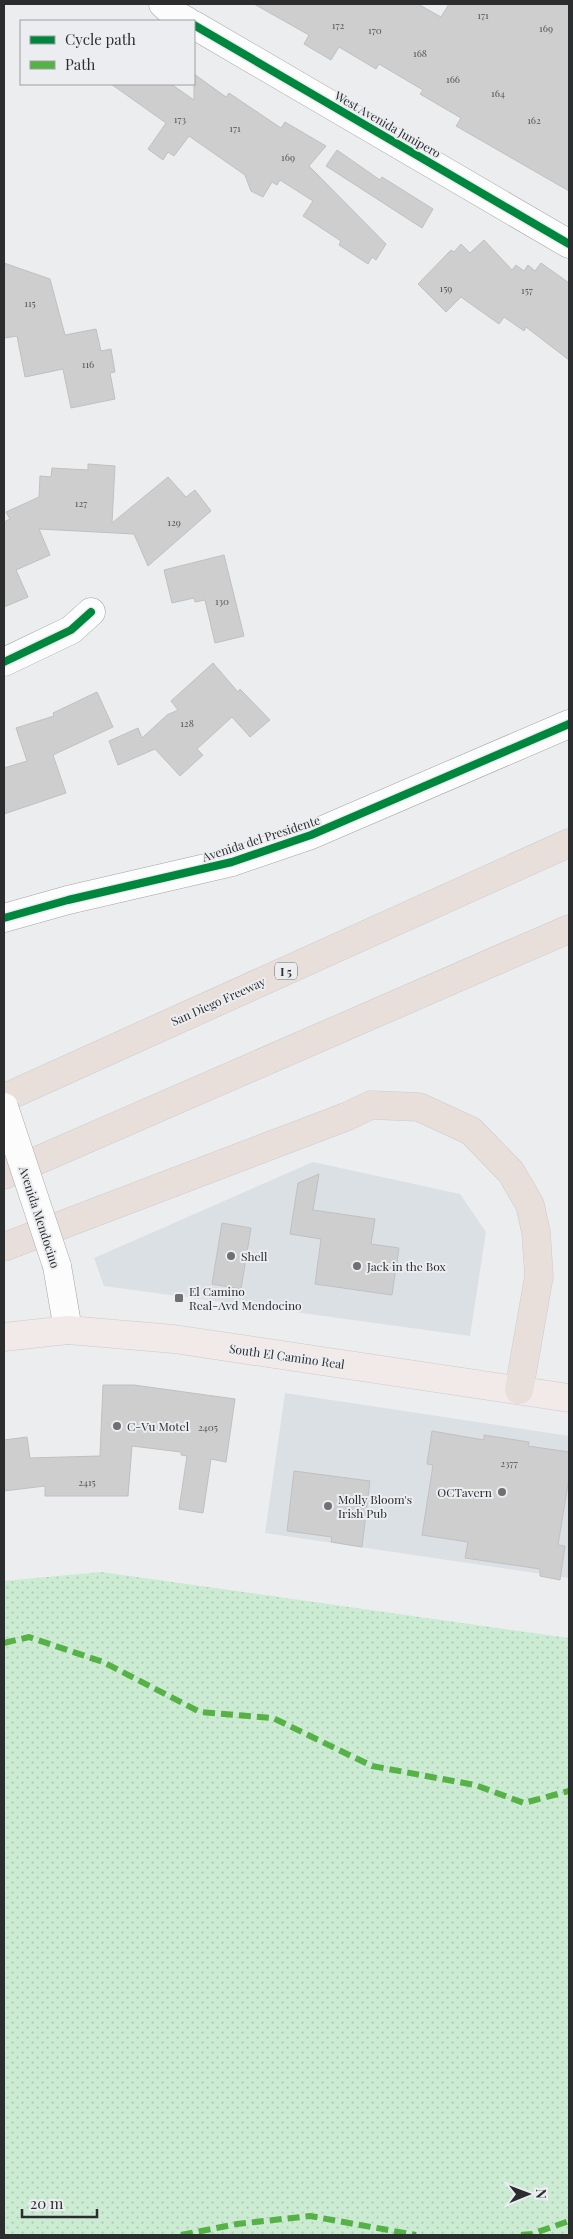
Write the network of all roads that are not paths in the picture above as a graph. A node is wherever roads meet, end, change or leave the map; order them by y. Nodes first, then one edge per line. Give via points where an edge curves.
1 (163, 4) edge
2 (185, 20) edge
3 (195, 26) edge
4 (569, 244) edge
5 (91, 612) dead end
6 (4, 662) edge
7 (569, 724) edge
8 (569, 843) edge
9 (4, 918) edge
10 (569, 929) edge
11 (4, 1098) edge
12 (4, 1107) edge
13 (4, 1175) edge
14 (4, 1247) edge
15 (68, 1330) junction
16 (4, 1336) edge
17 (519, 1390) junction
18 (569, 1398) edge

1 - 2 main road
3 - 4 main road, West Avenida Junipero
5 - 6 main road via 71,630
7 - 9 main road, Avenida del Presidente via 311,836 232,862
8 - 11 highway, San Diego Freeway / I 5
10 - 13 highway
12 - 15 main road, Avenida Mendocino, bridge via 57,1266
14 - 17 highway via 371,1105 419,1107 471,1130 511,1172 530,1205 536,1232 539,1276
15 - 16 main road, South El Camino Real
15 - 17 main road, South El Camino Real via 174,1339
17 - 18 main road, South El Camino Real

